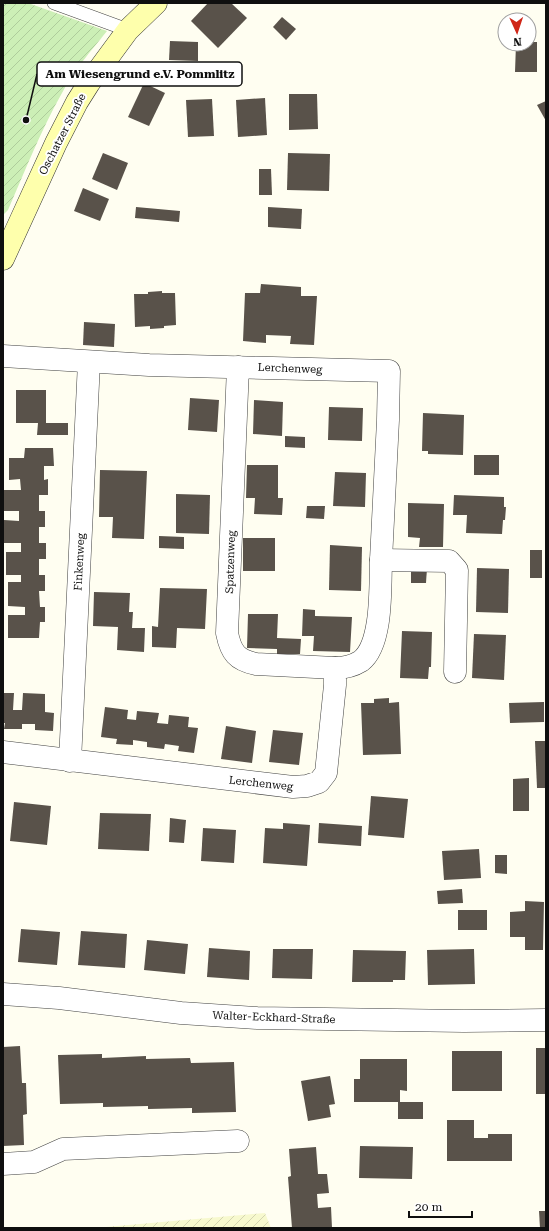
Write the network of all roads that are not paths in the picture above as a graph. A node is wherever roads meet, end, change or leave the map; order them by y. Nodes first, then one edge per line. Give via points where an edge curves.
1 (54, 3) edge
2 (156, 3) edge
3 (128, 30) junction
4 (3, 259) edge
5 (3, 356) edge
6 (89, 362) junction
7 (238, 367) junction
8 (381, 560) junction
9 (335, 668) junction
10 (455, 672) dead end
11 (3, 752) edge
12 (70, 761) junction
13 (3, 994) edge
14 (546, 1020) edge
15 (238, 1140) dead end
16 (3, 1164) edge

1 - 3 lane
2 - 3 main road, Oschatzer Straße
3 - 4 main road, Oschatzer Straße via 76,102
5 - 6 street, Lerchenweg
6 - 7 street, Lerchenweg
6 - 12 street, Finkenweg
7 - 8 street, Lerchenweg via 389,371
7 - 9 street, Spatzenweg via 228,634 230,646 244,662
8 - 9 street, Lerchenweg via 378,627 370,651 361,661 348,667
8 - 10 street via 449,561 457,570
9 - 12 street, Lerchenweg via 326,773 319,782 293,787
11 - 12 street, Lerchenweg
13 - 14 street, Walter-Eckhard-Straße via 181,1013 257,1018
15 - 16 street via 63,1149 34,1162

